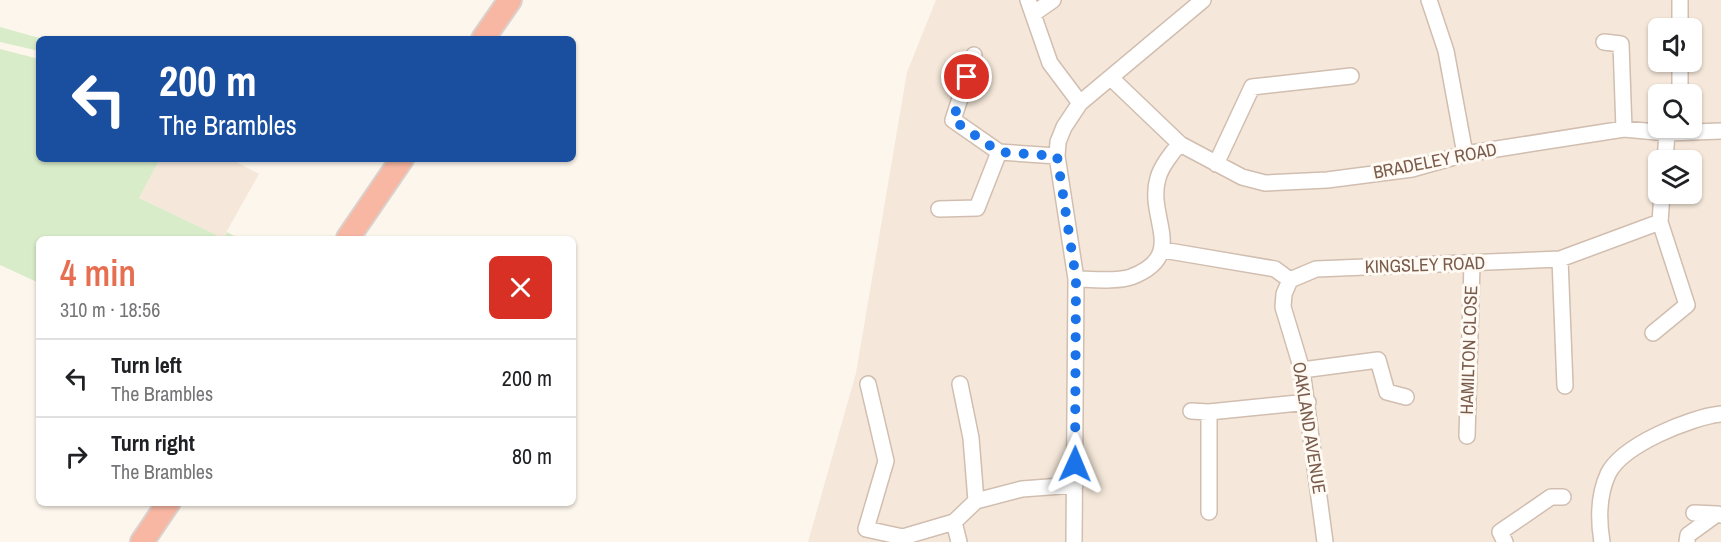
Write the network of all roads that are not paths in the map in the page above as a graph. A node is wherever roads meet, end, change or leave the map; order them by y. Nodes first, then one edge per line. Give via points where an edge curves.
1 (510, 0) edge
2 (1053, 0) edge
3 (1203, 0) edge
4 (1429, 0) edge
5 (1680, 0) edge
6 (1030, 7) edge
7 (1680, 18) edge
8 (485, 36) edge
9 (1604, 42) dead end
10 (974, 55) dead end
11 (1351, 76) dead end
12 (1111, 78) junction
13 (1080, 103) junction
14 (1624, 129) junction
15 (1648, 130) edge
16 (1702, 132) edge
17 (1721, 132) edge
18 (1180, 144) junction
19 (999, 152) junction
20 (1465, 154) junction
21 (1057, 156) junction
22 (400, 162) edge
23 (1216, 164) junction
24 (1661, 204) edge
25 (939, 209) dead end
26 (1660, 222) junction
27 (349, 236) edge
28 (1163, 250) junction
29 (1560, 259) junction
30 (1472, 264) junction
31 (1076, 279) junction
32 (1290, 280) junction
33 (1653, 333) dead end
34 (1302, 370) junction
35 (868, 384) dead end
36 (960, 384) dead end
37 (1565, 386) dead end
38 (1406, 397) dead end
39 (1308, 402) junction
40 (1191, 411) dead end
41 (1209, 412) junction
42 (1721, 414) edge
43 (1467, 436) dead end
44 (1075, 485) junction
45 (1563, 497) dead end
46 (976, 501) junction
47 (166, 506) edge
48 (1209, 512) dead end
49 (1694, 513) dead end
50 (1719, 515) edge
51 (954, 522) junction
52 (863, 535) edge
53 (142, 542) edge
54 (959, 542) edge
55 (1074, 542) edge
56 (1325, 542) edge
57 (1505, 542) edge
58 (1602, 542) edge
59 (1688, 542) edge

1 - 8 highway
2 - 6 street
3 - 12 street
4 - 20 street via 1446,51
5 - 7 street
6 - 13 street via 1050,63
9 - 14 street via 1621,44
10 - 19 street via 953,120
11 - 23 street via 1252,87
12 - 13 street
12 - 18 street, BRADELEY ROAD
13 - 21 street via 1064,127
14 - 15 street, BRADELEY ROAD
14 - 20 street, BRADELEY ROAD
16 - 17 street, BRADELEY ROAD
18 - 23 street, BRADELEY ROAD
18 - 28 street via 1158,177 1156,195
19 - 21 street
19 - 25 street via 977,208
20 - 23 street, BRADELEY ROAD via 1412,169 1265,183
21 - 31 street
22 - 27 highway
24 - 26 street
26 - 29 street, KINGSLEY ROAD
26 - 33 street via 1687,304
28 - 31 street via 1155,264 1130,278
28 - 32 street via 1275,269
29 - 30 street, KINGSLEY ROAD
29 - 37 street
30 - 32 street, KINGSLEY ROAD via 1316,269
30 - 43 street, HAMILTON CLOSE
31 - 44 street
32 - 34 street, OAKLAND AVENUE via 1283,307
34 - 38 street via 1378,360 1387,393
34 - 39 street, OAKLAND AVENUE
35 - 52 street via 886,461
36 - 46 street via 971,438
39 - 41 street
39 - 56 street, OAKLAND AVENUE
40 - 41 street
41 - 48 street
42 - 58 street via 1705,416 1636,446 1609,472 1597,513
44 - 46 street via 1022,489
44 - 55 street
45 - 57 street via 1551,497 1500,532
46 - 51 street
47 - 53 highway
49 - 50 street
50 - 59 street via 1688,535
51 - 52 street via 903,537
51 - 54 street

